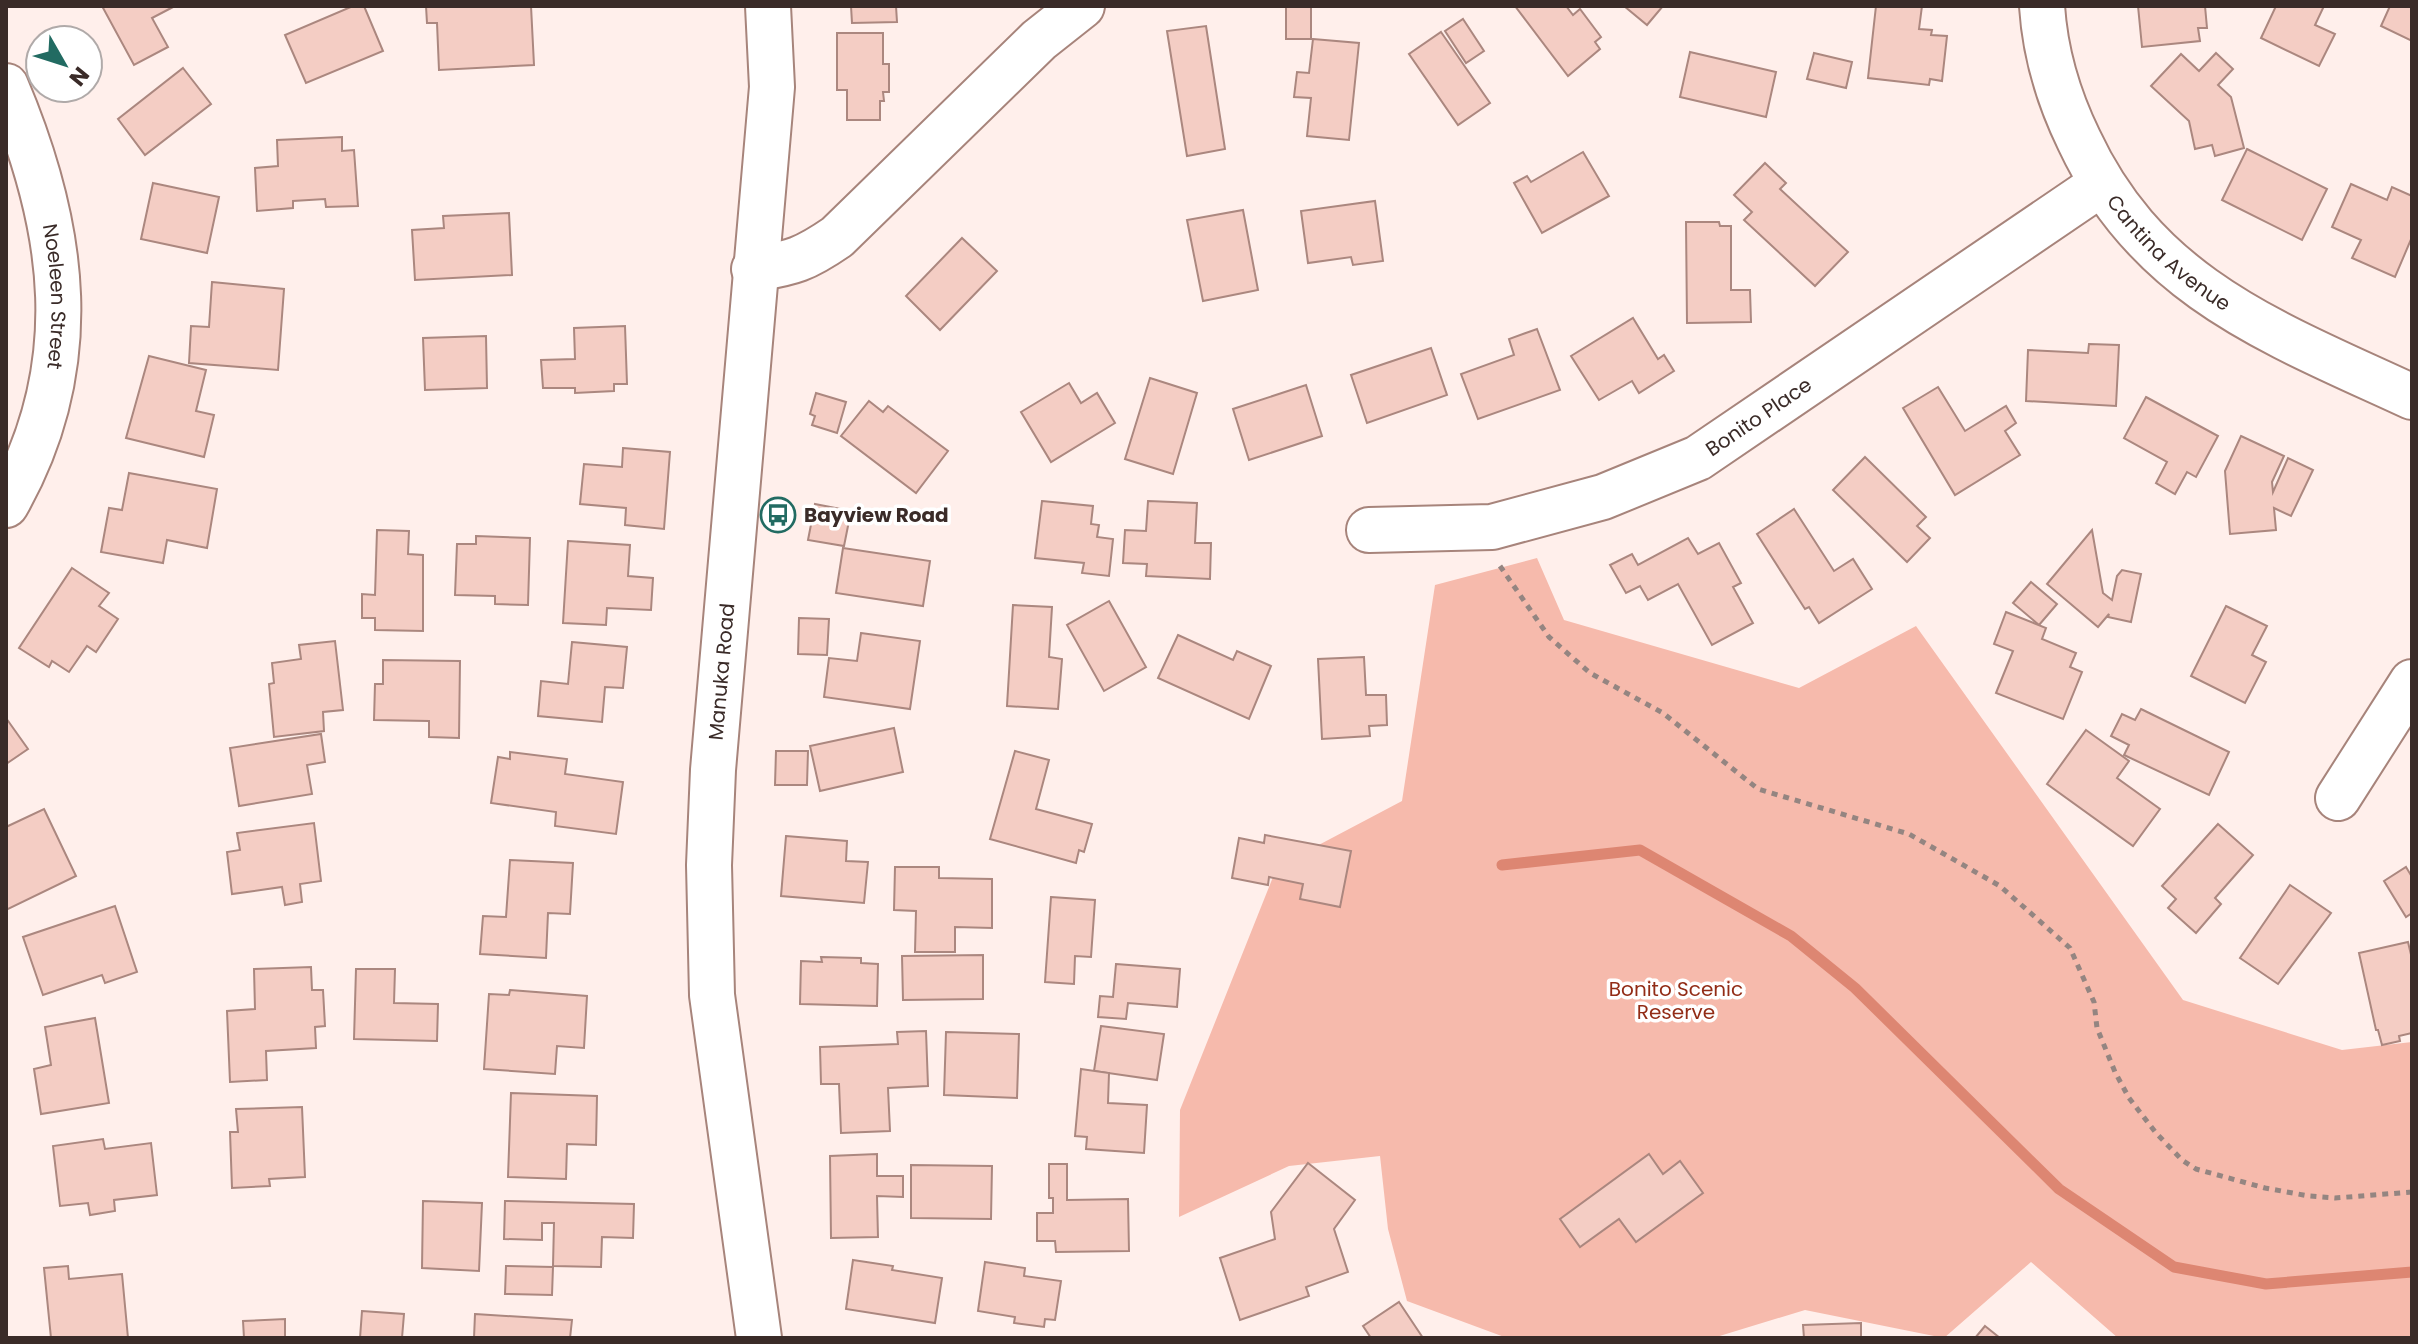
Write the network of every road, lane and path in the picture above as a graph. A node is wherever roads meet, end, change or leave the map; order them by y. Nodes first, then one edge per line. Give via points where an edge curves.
1 (768, 6) edge
2 (1082, 6) edge
3 (2042, 6) edge
4 (6, 86) edge
5 (2101, 184) junction
6 (754, 269) junction
7 (2412, 397) edge
8 (6, 505) edge
9 (1369, 530) dead end
10 (1498, 559) dead end
11 (2412, 682) edge
12 (2338, 798) dead end
13 (2412, 1192) edge
14 (759, 1338) edge

1 - 6 street, Manuka Road via 772,87
2 - 6 street via 1039,40 837,237 808,257
3 - 5 street, Cantina Avenue via 2059,92
4 - 8 street, Noeleen Street via 47,203 59,328 36,443
5 - 7 street, Cantina Avenue via 2139,234 2216,299
5 - 9 street, Bonito Place via 1698,458 1603,497 1492,527
6 - 14 street, Manuka Road via 709,865 712,995
10 - 13 path via 1549,637 1590,673 1663,713 1758,789 1909,834 2000,886 2070,948 2094,1002 2097,1028 2115,1072 2147,1122 2182,1160 2196,1169 2309,1196
11 - 12 street

